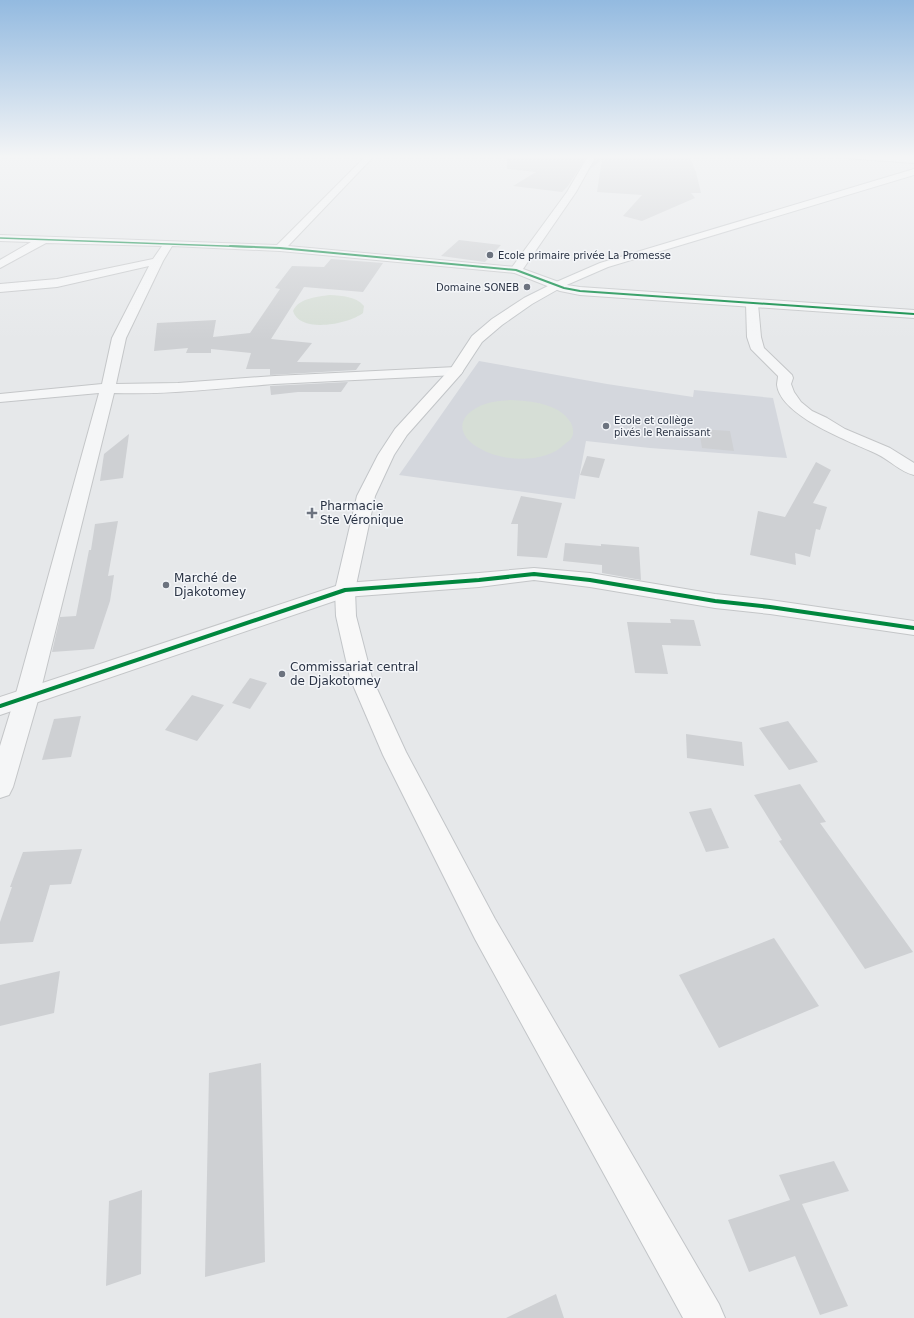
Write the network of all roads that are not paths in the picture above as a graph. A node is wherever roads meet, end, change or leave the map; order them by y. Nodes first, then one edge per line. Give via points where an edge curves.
1 (310, 218) edge
2 (553, 218) edge
3 (760, 218) edge
4 (0, 238) edge
5 (44, 239) junction
6 (169, 243) junction
7 (280, 248) junction
8 (157, 261) junction
9 (0, 265) edge
10 (516, 270) junction
11 (558, 285) junction
12 (0, 288) edge
13 (752, 304) junction
14 (914, 314) edge
15 (456, 371) junction
16 (108, 388) junction
17 (0, 398) edge
18 (914, 470) edge
19 (345, 590) junction
20 (914, 628) edge
21 (27, 697) junction
22 (0, 706) edge
23 (0, 787) edge
24 (705, 1318) edge

1 - 7 street
2 - 10 street
3 - 11 main road via 604,265
4 - 5 street
5 - 6 street
5 - 9 street
6 - 7 street
6 - 8 street
7 - 10 street
8 - 12 street via 57,283
8 - 16 street via 119,338
10 - 11 street
11 - 13 street via 580,291
11 - 15 main road via 528,301 492,326 477,339
13 - 14 street
13 - 18 street via 754,338 758,349 785,375 787,393 796,405 839,432 884,451
15 - 16 street via 178,387
15 - 19 main road via 401,432 386,456 366,496
16 - 17 street
16 - 21 street
19 - 20 street via 534,574
19 - 21 street
19 - 24 main road via 346,616 361,678 395,755 485,929
21 - 22 street
21 - 23 street

